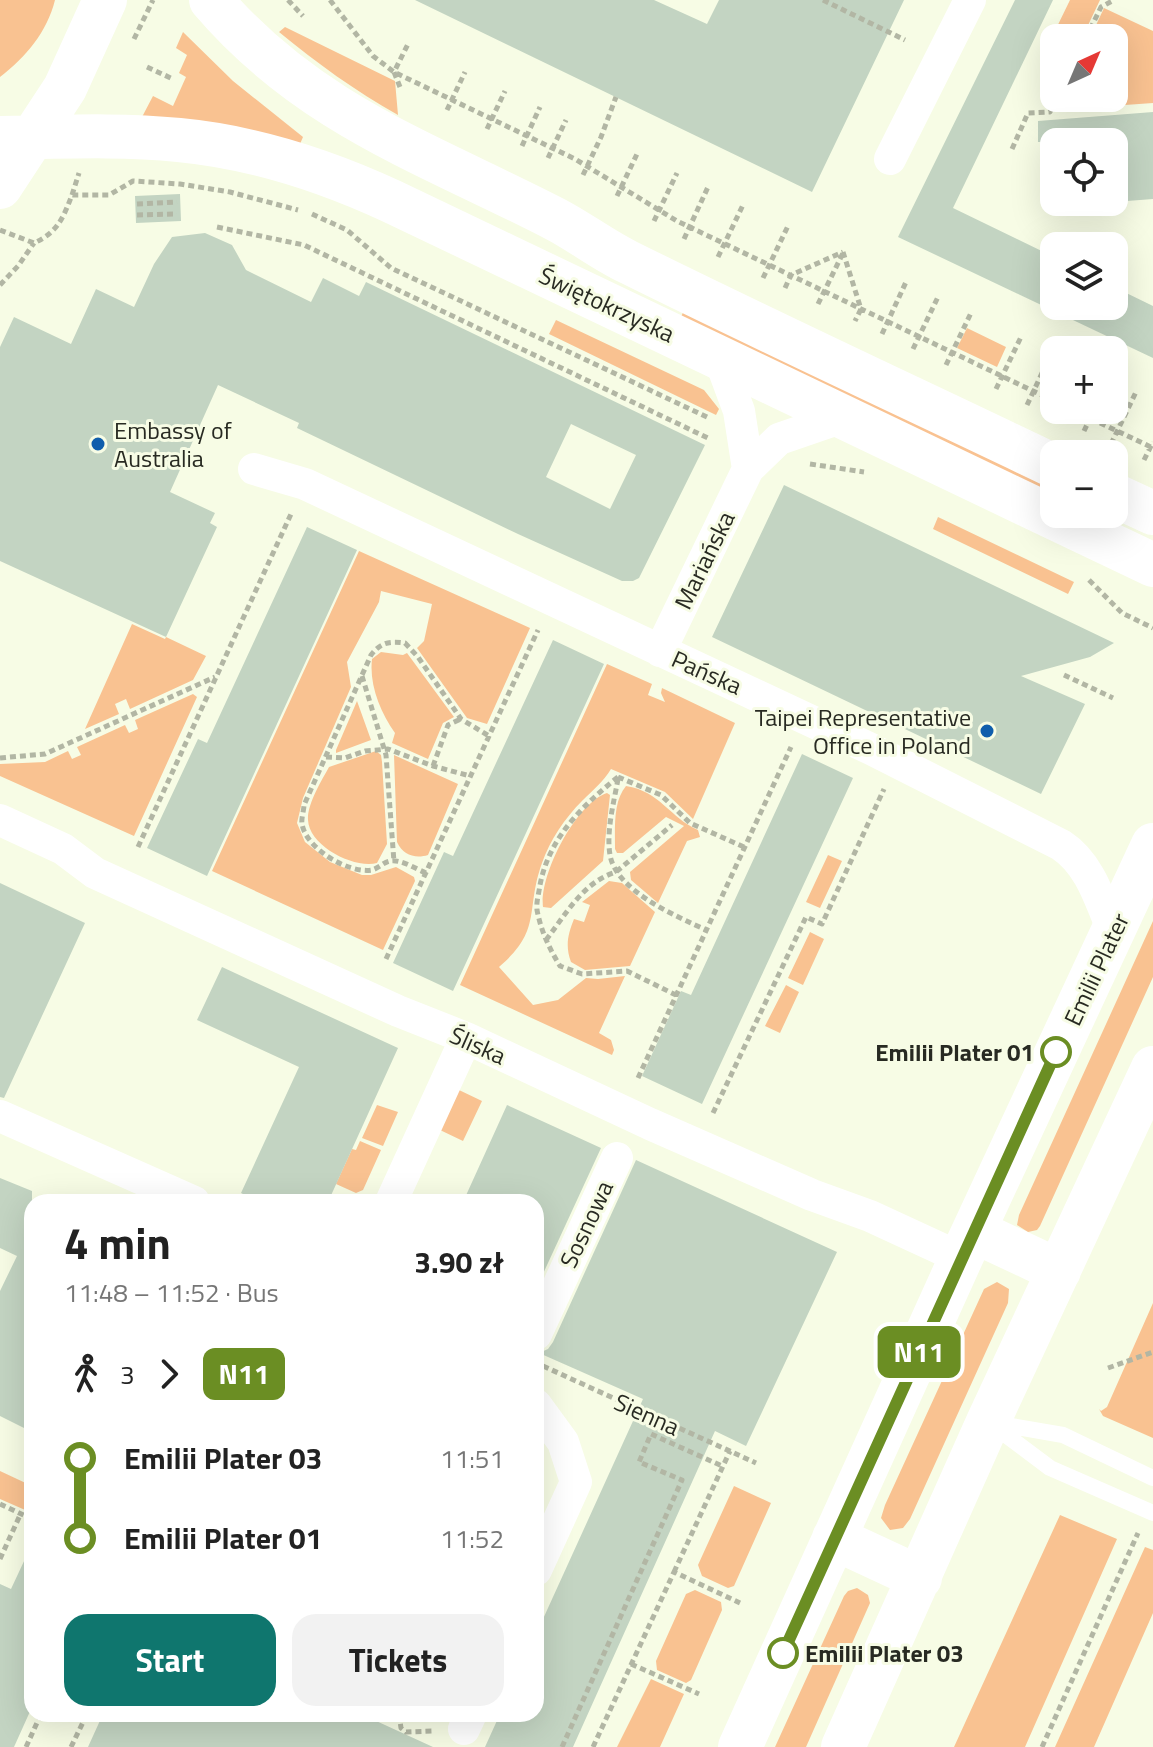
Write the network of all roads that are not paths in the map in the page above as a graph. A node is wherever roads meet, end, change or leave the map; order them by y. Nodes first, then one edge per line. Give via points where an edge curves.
1 (105, 0) edge
2 (211, 0) edge
3 (970, 0) edge
4 (17, 138) edge
5 (890, 159) dead end
6 (0, 187) edge
7 (719, 357) junction
8 (843, 417) junction
9 (1040, 459) edge
10 (254, 469) dead end
11 (748, 469) junction
12 (1128, 501) edge
13 (1153, 513) edge
14 (1153, 565) edge
15 (660, 651) junction
16 (0, 820) edge
17 (1153, 845) edge
18 (1113, 931) junction
19 (466, 1038) junction
20 (1153, 1068) edge
21 (0, 1116) edge
22 (617, 1158) dead end
23 (176, 1194) edge
24 (395, 1194) edge
25 (968, 1245) junction
26 (1059, 1271) junction
27 (544, 1332) edge
28 (544, 1416) edge
29 (988, 1422) junction
30 (1153, 1478) edge
31 (1153, 1513) edge
32 (834, 1538) junction
33 (544, 1552) edge
34 (920, 1578) junction
35 (740, 1747) edge
36 (843, 1747) edge

1 - 4 street via 71,75
2 - 9 street, Świętokrzyska via 277,65 379,134 553,218 625,261
3 - 5 street
4 - 6 street
4 - 7 street, Świętokrzyska via 179,139 296,163 369,191
7 - 8 street, Świętokrzyska
7 - 11 street via 739,411
8 - 11 street, Mariańska via 779,439
8 - 14 street, Świętokrzyska
10 - 15 street, Pańska via 305,484
11 - 15 street, Mariańska
12 - 13 street
15 - 18 street, Pańska via 1061,845 1088,874
16 - 19 street, Śliska via 63,849 95,873
17 - 18 street, Emilii Plater
18 - 25 street, Emilii Plater
19 - 24 street
19 - 25 street, Śliska via 812,1195
20 - 26 street
21 - 23 street
22 - 27 street, Sosnowa
25 - 26 street
25 - 32 street, Emilii Plater
26 - 29 street
28 - 33 street via 563,1442 576,1482
29 - 30 lane via 1063,1435
29 - 31 lane via 1050,1468
29 - 34 street
32 - 34 street
32 - 35 street, Emilii Plater
34 - 36 street

